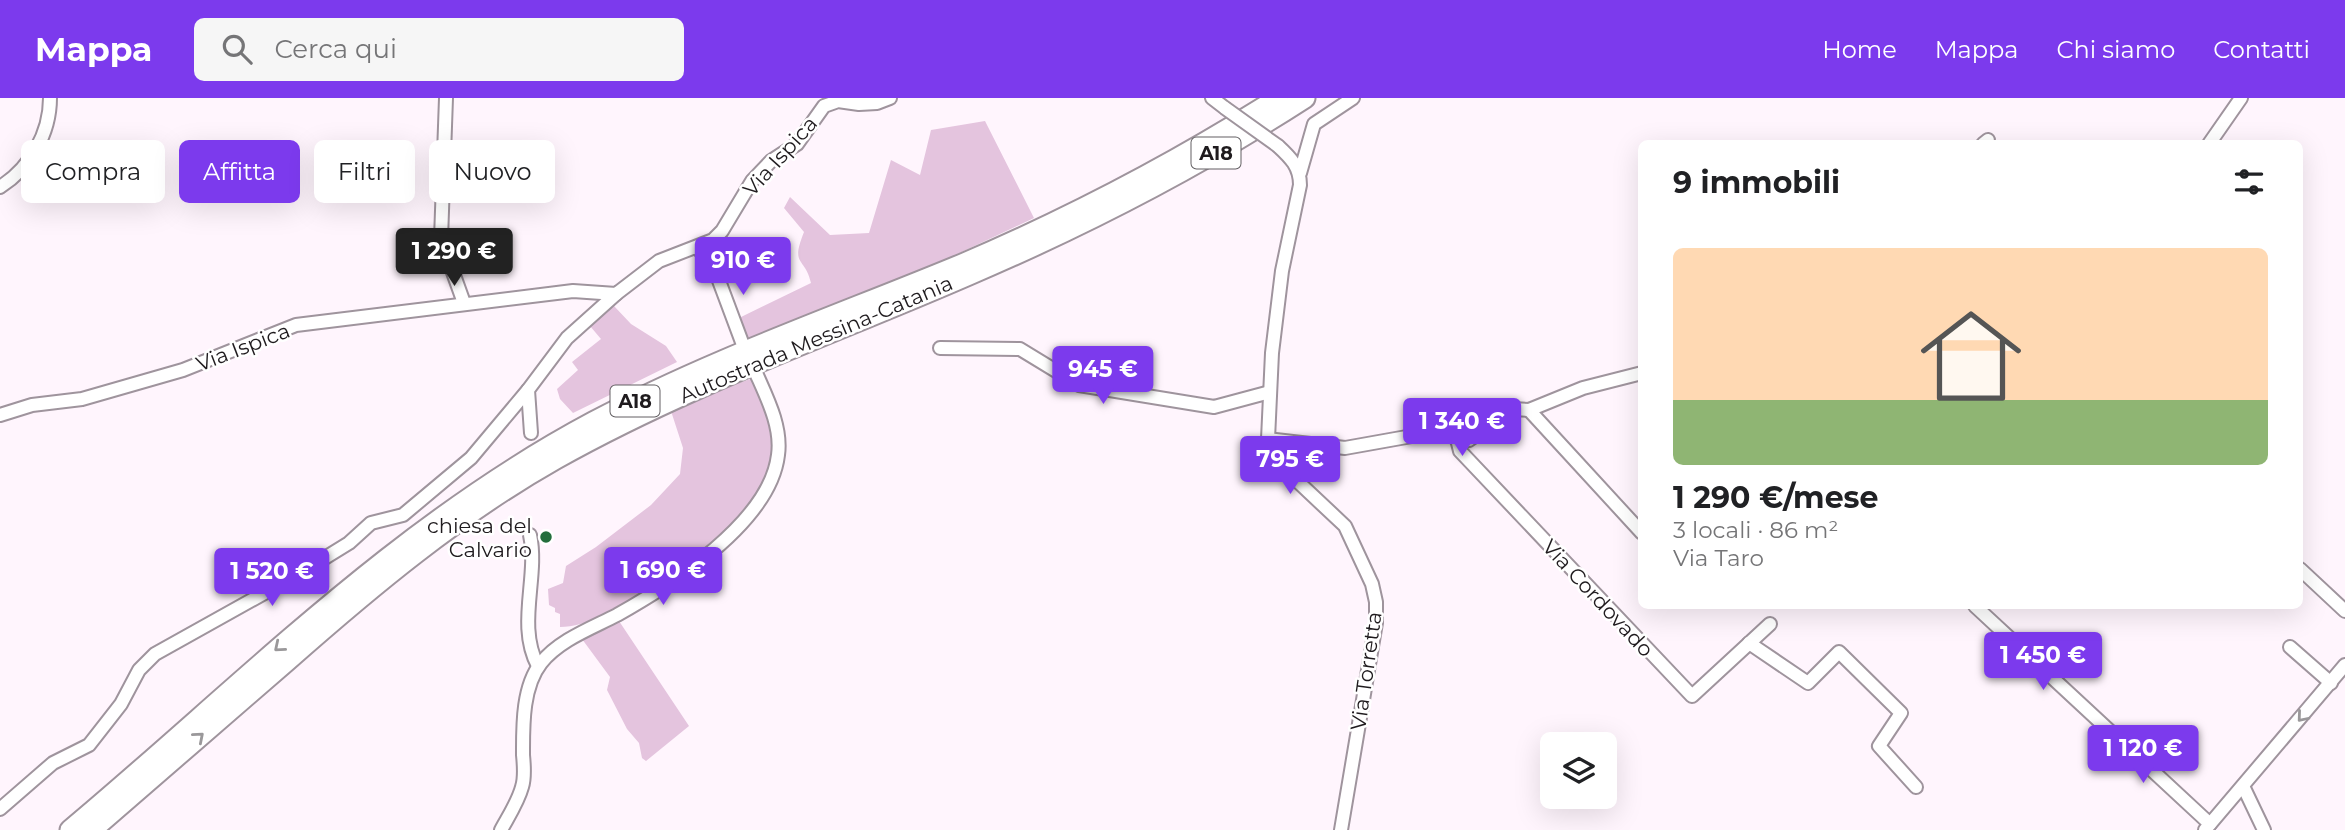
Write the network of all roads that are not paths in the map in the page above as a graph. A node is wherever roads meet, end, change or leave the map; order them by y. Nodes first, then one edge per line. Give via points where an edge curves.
1 (50, 98) edge
2 (446, 98) edge
3 (890, 98) edge
4 (1212, 98) edge
5 (1278, 98) edge
6 (1305, 98) edge
7 (1353, 98) edge
8 (2241, 98) edge
9 (836, 100) edge
10 (2212, 140) edge
11 (1300, 173) junction
12 (0, 187) edge
13 (713, 240) junction
14 (697, 248) junction
15 (712, 262) junction
16 (616, 294) junction
17 (464, 303) junction
18 (743, 345) dead end
19 (940, 348) dead end
20 (756, 373) dead end
21 (1638, 374) edge
22 (528, 390) junction
23 (1270, 392) junction
24 (1529, 410) junction
25 (0, 415) edge
26 (531, 433) dead end
27 (1268, 439) junction
28 (1457, 439) junction
29 (1638, 529) edge
30 (530, 535) dead end
31 (2303, 572) edge
32 (1978, 609) edge
33 (2345, 611) edge
34 (1770, 624) dead end
35 (1749, 643) junction
36 (2290, 647) dead end
37 (2345, 665) edge
38 (538, 666) junction
39 (2331, 683) junction
40 (2244, 786) junction
41 (1916, 787) dead end
42 (0, 809) edge
43 (2207, 827) edge
44 (70, 830) edge
45 (92, 830) edge
46 (501, 830) edge
47 (1341, 830) edge
48 (2264, 830) edge

1 - 12 street via 48,120 31,158
2 - 17 street via 441,239
3 - 9 street, Via Ispica via 877,103
4 - 11 street, bridge via 1278,146
5 -> 44 highway, Autostrada Messina-Catania / A18 via 1180,158 1049,225 640,398 546,448 393,552
45 -> 6 highway, Autostrada Messina-Catania / A18 via 375,584 514,484 648,411 1076,228 1223,149
7 - 11 street via 1314,124
8 - 10 street
9 - 13 street, Via Ispica via 797,144 752,181
11 - 23 street via 1282,271
13 - 14 street, Via Ispica
13 - 15 street
14 - 15 street
14 - 16 street, Via Ispica via 659,261
15 - 18 street
16 - 17 street, Via Ispica via 573,291
16 - 22 street, Via Ispica via 567,338
17 - 25 street, Via Ispica via 296,326 183,370 82,399 32,405
19 - 23 street via 1020,349 1079,386 1213,407
20 - 38 street via 779,440 775,472 757,507 687,571 558,647
21 - 24 street via 1583,388
22 - 26 street
22 - 42 street, Via Ispica via 471,458 403,515 371,523 302,572 155,654 139,670 121,704 89,745 53,763
23 - 27 street
24 - 28 street via 1513,409 1469,440
24 - 29 street
27 - 28 street via 1345,448 1440,431
27 - 47 street, Via Torretta via 1277,462 1345,526 1376,602
28 - 35 street, Via Cordovado via 1460,451 1692,696
30 - 38 street via 534,552 529,627
31 - 33 street
32 - 43 street
34 - 35 street, Via Cordovado
35 - 41 street via 1808,683 1839,652 1901,713 1879,746
36 - 39 street
37 - 39 street
38 - 46 street via 523,715 523,787
39 -> 40 street
40 - 43 street
40 - 48 street

